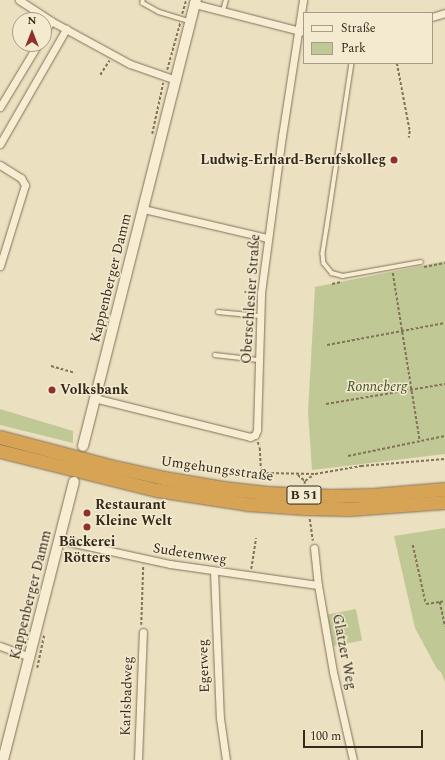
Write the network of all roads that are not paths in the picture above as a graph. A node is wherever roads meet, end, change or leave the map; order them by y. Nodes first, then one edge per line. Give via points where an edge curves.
1 (18, 0) edge
2 (143, 0) edge
3 (226, 0) edge
4 (303, 0) edge
5 (195, 2) edge
6 (37, 12) edge
7 (222, 12) junction
8 (445, 13) edge
9 (433, 17) edge
10 (52, 22) edge
11 (191, 22) junction
12 (66, 29) junction
13 (301, 31) edge
14 (33, 52) edge
15 (352, 64) edge
16 (176, 80) junction
17 (0, 107) edge
18 (0, 144) edge
19 (0, 165) edge
20 (143, 209) junction
21 (268, 238) junction
22 (421, 262) dead end
23 (0, 266) edge
24 (218, 312) dead end
25 (260, 316) junction
26 (215, 355) dead end
27 (258, 360) junction
28 (94, 398) junction
29 (0, 431) edge
30 (0, 437) edge
31 (13, 440) junction
32 (82, 446) dead end
33 (0, 451) edge
34 (0, 458) edge
35 (51, 465) junction
36 (74, 482) dead end
37 (445, 489) edge
38 (445, 502) edge
39 (60, 540) junction
40 (314, 548) road end
41 (214, 571) junction
42 (318, 585) junction
43 (143, 632) road end
44 (0, 646) edge
45 (30, 657) junction
46 (3, 760) edge
47 (138, 760) edge
48 (226, 760) edge
49 (353, 760) edge

1 - 6 street
2 - 11 lane via 142,3 159,12
3 - 7 lane
4 - 13 street, Oberschlesier Straße
5 - 7 street
5 - 11 main road, Kappenberger Damm
7 - 13 street
8 - 9 street
10 - 12 street
11 - 16 main road, Kappenberger Damm
12 - 16 street via 141,68
12 - 18 street
13 - 21 street, Oberschlesier Straße
14 - 17 street
15 - 22 lane via 323,254 324,263 332,273 343,276
16 - 20 main road, Kappenberger Damm
19 - 23 street via 21,178 25,185
20 - 21 street, Kappenberger Damm
20 - 28 main road, Kappenberger Damm
21 - 25 street, Oberschlesier Straße
24 - 25 lane
25 - 27 street, Oberschlesier Straße
26 - 27 lane
27 - 28 street, Oberschlesier Straße via 257,430 255,435 250,437
28 - 32 main road, Kappenberger Damm
29 - 31 highway
30 - 31 highway, B 51
31 - 37 highway, Umgehungsstraße / B 51 via 164,478 244,491 331,496
33 - 35 highway, B 51
34 - 35 highway
35 - 38 highway, B 51 via 157,490 247,504 349,509
36 - 39 main road, Kappenberger Damm
39 - 41 street, Sudetenweg via 143,559
39 - 45 main road, Kappenberger Damm
40 - 42 street, Glatzer Weg
41 - 42 street, Sudetenweg
41 - 48 street, Egerweg via 220,718
42 - 49 street, Glatzer Weg via 333,672
43 - 47 street, Karlsbadweg
44 - 45 street
45 - 46 main road, Kappenberger Damm

